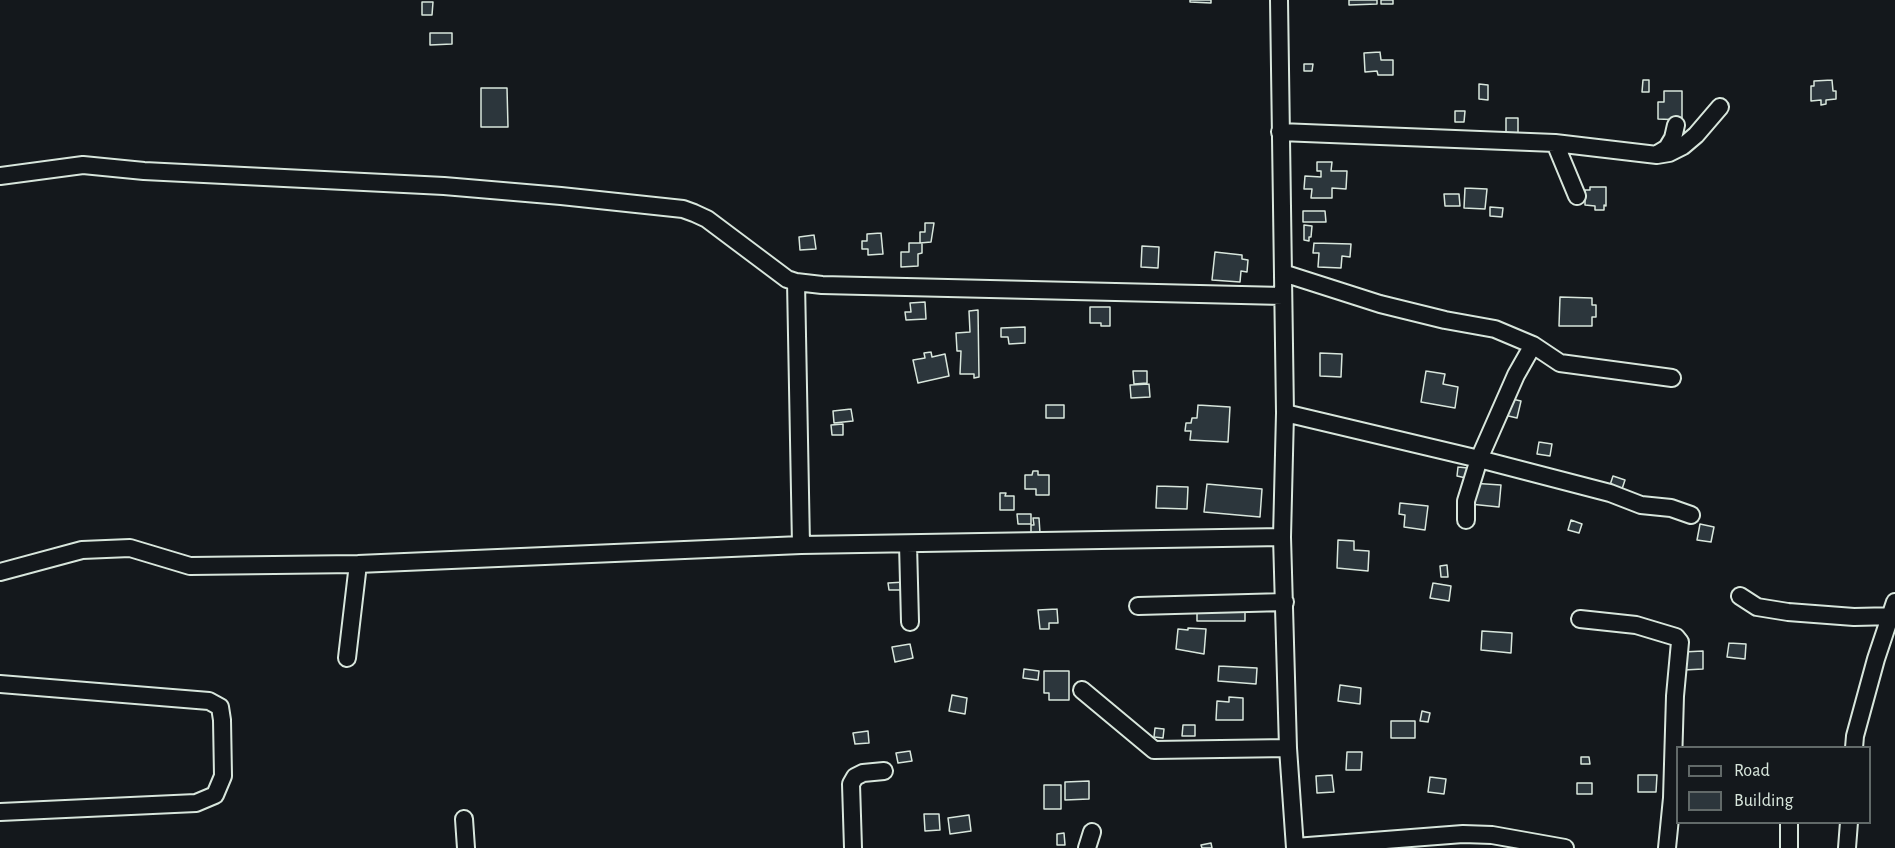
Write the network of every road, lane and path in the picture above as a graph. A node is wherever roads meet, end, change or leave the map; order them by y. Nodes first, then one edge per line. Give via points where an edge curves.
1 (1278, 0) edge
2 (1720, 107) dead end
3 (1676, 125) dead end
4 (1280, 132) junction
5 (1555, 143) junction
6 (1657, 154) junction
7 (0, 176) edge
8 (1577, 196) dead end
9 (1283, 273) junction
10 (796, 282) junction
11 (1283, 296) junction
12 (1533, 345) junction
13 (1672, 378) dead end
14 (1285, 413) junction
15 (1479, 459) junction
16 (1691, 515) dead end
17 (1466, 520) dead end
18 (1282, 537) junction
19 (801, 544) junction
20 (908, 544) junction
21 (358, 564) junction
22 (0, 573) edge
23 (1740, 596) dead end
24 (1285, 602) junction
25 (1138, 606) dead end
26 (1893, 612) edge
27 (1580, 619) dead end
28 (910, 622) dead end
29 (347, 658) dead end
30 (0, 684) edge
31 (1082, 690) dead end
32 (1854, 746) edge
33 (1288, 748) junction
34 (884, 771) dead end
35 (0, 812) edge
36 (464, 819) dead end
37 (1789, 824) edge
38 (1849, 824) edge
39 (466, 848) edge
40 (853, 848) edge
41 (1295, 848) edge
42 (1565, 848) edge
43 (1667, 848) edge
44 (1789, 848) edge
45 (1846, 848) edge

1 - 4 street
2 - 6 street via 1683,146
3 - 6 street via 1667,148
4 - 5 street
4 - 9 street
5 - 6 street
5 - 8 street
7 - 10 street via 83,165 444,186 683,209 707,219
9 - 11 street
9 - 12 street via 1380,304 1495,329
10 - 11 street
10 - 19 street
11 - 14 street
12 - 13 street via 1560,363
12 - 15 street
14 - 15 street
14 - 18 street
15 - 16 street via 1603,491 1641,506 1671,508
15 - 17 street via 1466,501
18 - 20 street
18 - 24 street
19 - 20 street
19 - 21 street
20 - 28 street
21 - 22 street via 190,566 130,548 82,550
21 - 29 street
23 - 26 street via 1757,607 1788,612 1854,617
24 - 25 street
24 - 33 street
26 - 32 street via 1876,659
27 - 43 street via 1636,625 1664,632 1680,642
30 - 35 street via 209,701 220,708 222,731 222,776 215,795 196,803
31 - 33 street via 1154,750
33 - 41 street
34 - 40 street via 863,773 851,784
36 - 39 street
37 - 44 street
38 - 45 street
41 - 42 street via 1463,834

